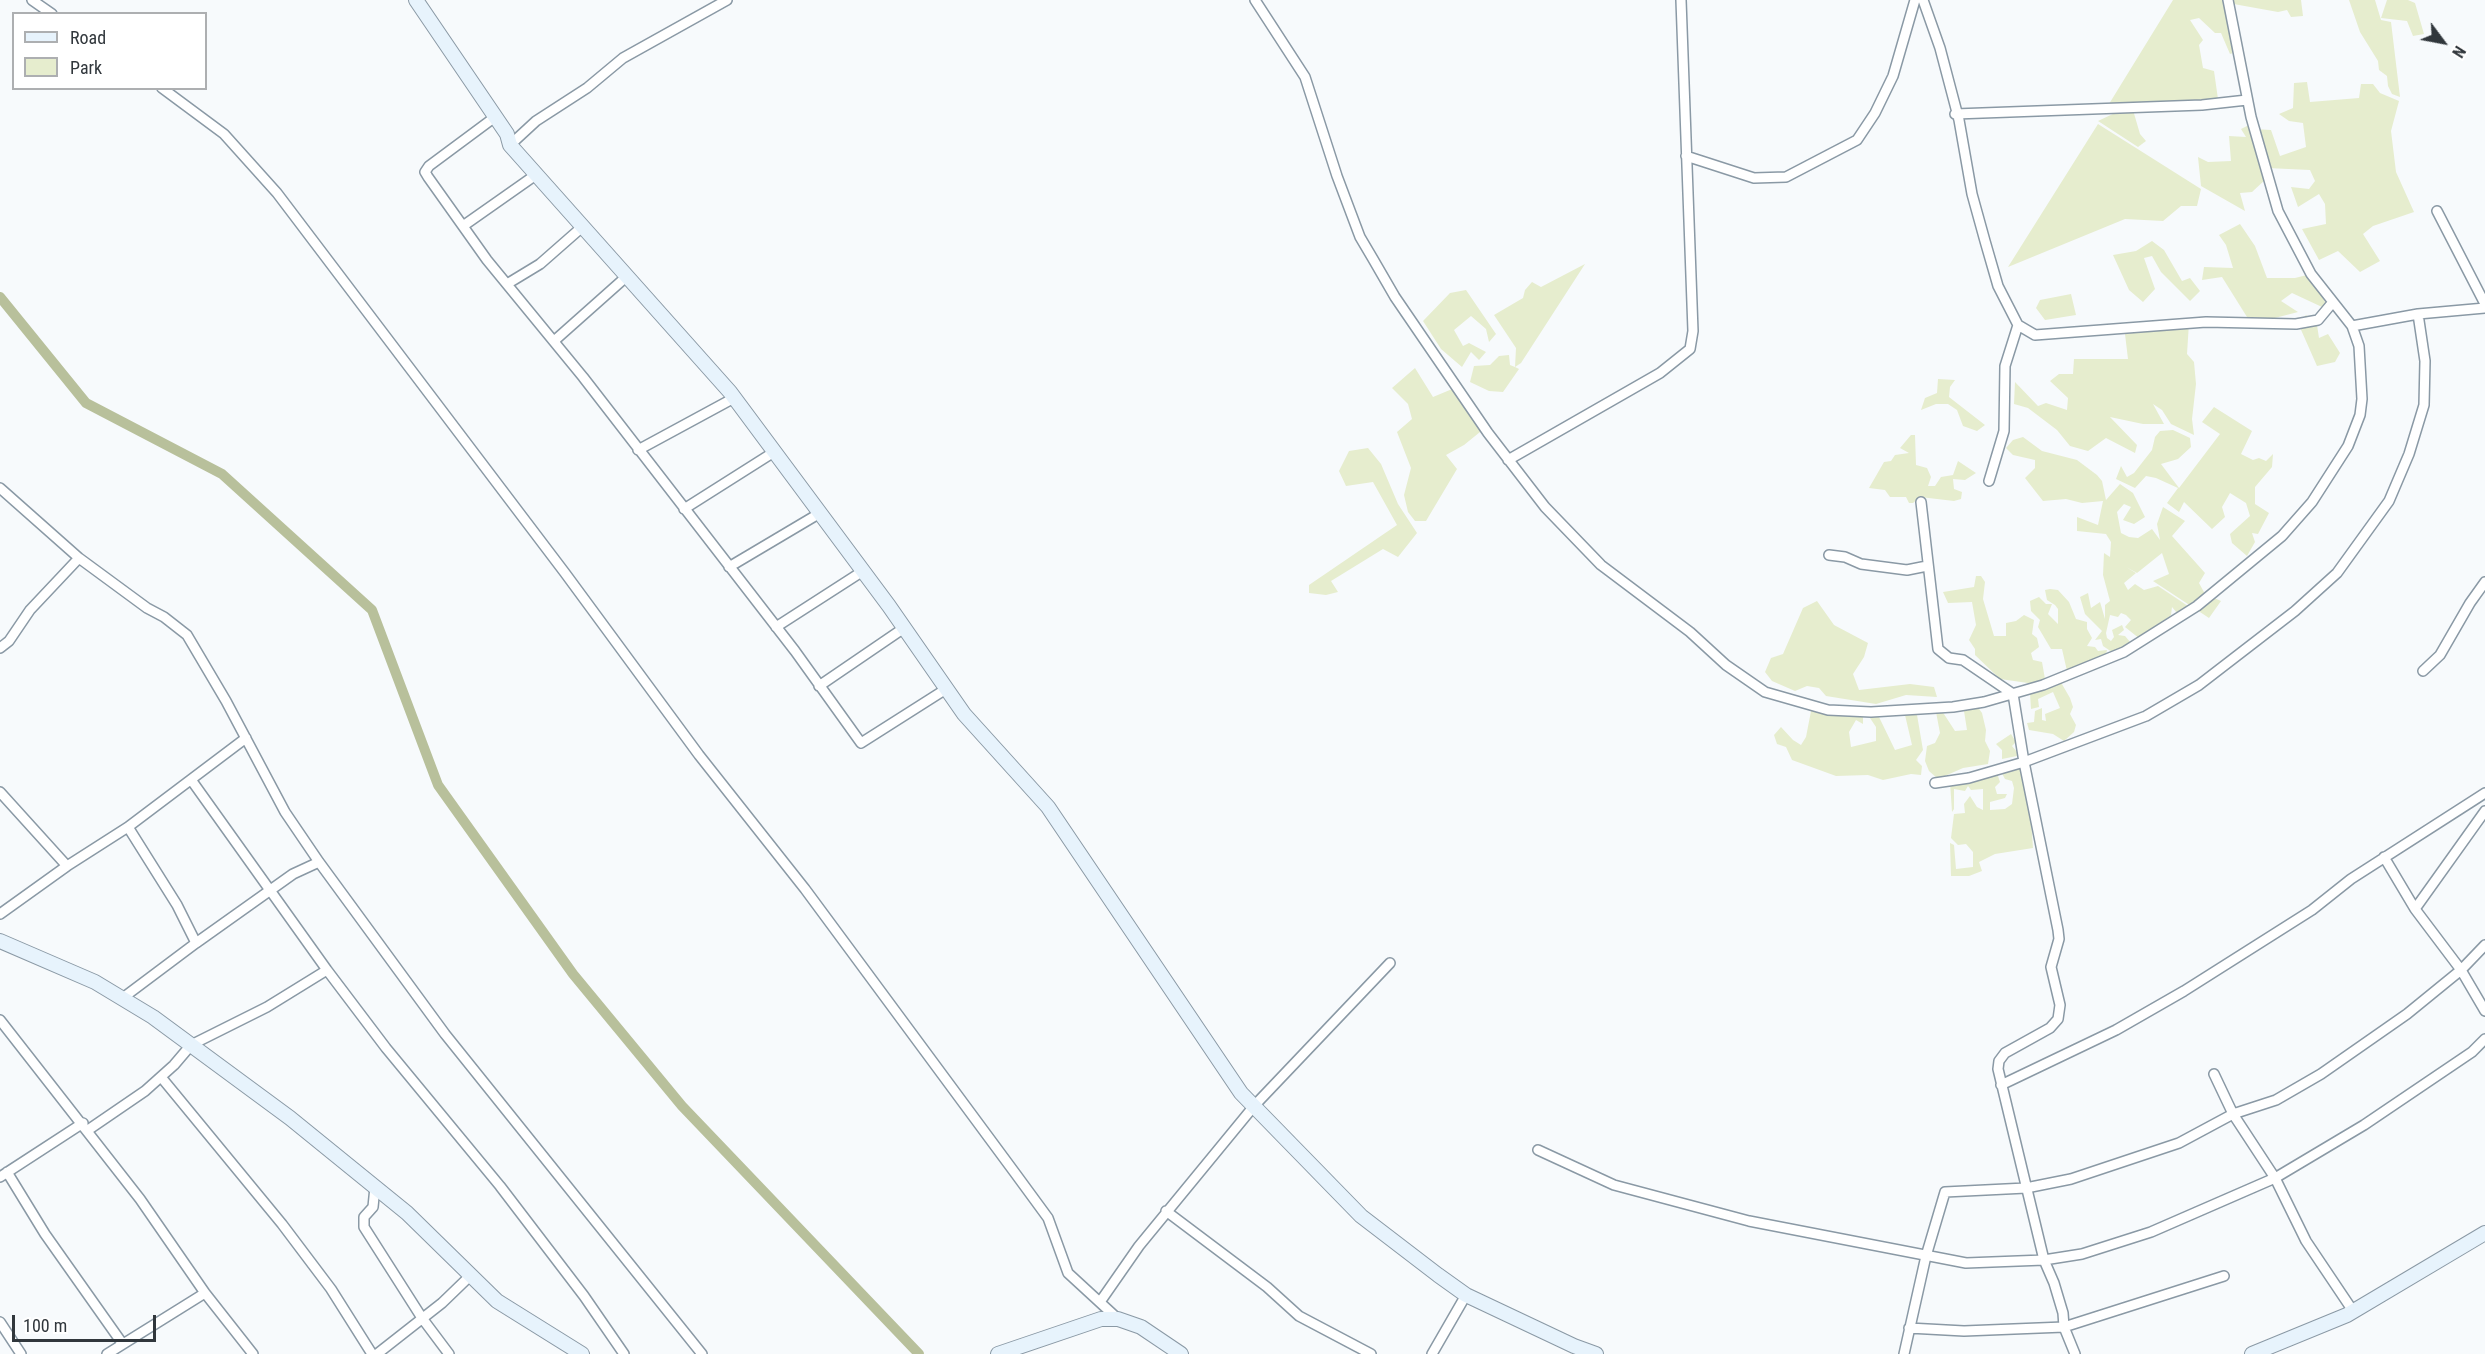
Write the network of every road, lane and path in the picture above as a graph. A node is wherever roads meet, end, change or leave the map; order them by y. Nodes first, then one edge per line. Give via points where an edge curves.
1 (32, 0) edge
2 (416, 0) edge
3 (727, 0) edge
4 (1255, 0) edge
5 (1681, 0) edge
6 (1915, 0) edge
7 (1923, 0) edge
8 (2228, 0) edge
9 (49, 12) edge
10 (165, 90) edge
11 (2247, 100) junction
12 (1956, 114) junction
13 (495, 117) junction
14 (510, 145) junction
15 (1686, 156) junction
16 (537, 174) junction
17 (2437, 211) dead end
18 (463, 226) junction
19 (581, 228) junction
20 (626, 277) junction
21 (507, 284) junction
22 (2333, 302) junction
23 (2485, 306) edge
24 (2418, 314) junction
25 (2018, 325) junction
26 (2352, 326) junction
27 (554, 341) junction
28 (734, 398) junction
29 (638, 450) junction
30 (774, 452) junction
31 (1508, 460) junction
32 (1989, 481) dead end
33 (0, 488) edge
34 (1921, 502) dead end
35 (684, 509) junction
36 (820, 513) junction
37 (1829, 555) dead end
38 (79, 558) junction
39 (1927, 566) junction
40 (729, 567) junction
41 (863, 571) junction
42 (2485, 582) edge
43 (776, 627) junction
44 (904, 628) junction
45 (0, 648) edge
46 (2423, 671) dead end
47 (819, 686) junction
48 (946, 689) junction
49 (2013, 694) junction
50 (246, 738) junction
51 (2024, 762) junction
52 (192, 781) junction
53 (1935, 783) dead end
54 (0, 792) edge
55 (2485, 793) edge
56 (2485, 811) edge
57 (128, 827) junction
58 (2385, 857) junction
59 (319, 862) junction
60 (67, 866) junction
61 (271, 890) junction
62 (2415, 909) junction
63 (0, 914) edge
64 (0, 941) edge
65 (196, 943) junction
66 (2485, 945) edge
67 (1390, 963) dead end
68 (327, 970) junction
69 (2461, 970) junction
70 (124, 997) junction
71 (2485, 1011) edge
72 (0, 1020) edge
73 (2485, 1039) edge
74 (191, 1045) junction
75 (2214, 1074) dead end
76 (161, 1077) junction
77 (2001, 1085) junction
78 (1254, 1106) junction
79 (2233, 1114) junction
80 (86, 1127) junction
81 (1538, 1150) dead end
82 (4, 1174) edge
83 (2276, 1178) junction
84 (375, 1187) junction
85 (2026, 1188) junction
86 (1167, 1211) junction
87 (2485, 1233) edge
88 (1926, 1256) junction
89 (2044, 1260) junction
90 (471, 1275) junction
91 (2224, 1276) dead end
92 (205, 1293) junction
93 (1466, 1295) junction
94 (1100, 1302) junction
95 (2353, 1311) junction
96 (422, 1318) junction
97 (1118, 1318) junction
98 (0, 1322) edge
99 (2064, 1326) junction
100 (1909, 1328) junction
101 (122, 1343) junction
102 (21, 1354) edge
103 (107, 1354) edge
104 (253, 1354) edge
105 (372, 1354) edge
106 (377, 1354) edge
107 (449, 1354) edge
108 (582, 1354) edge
109 (624, 1354) edge
110 (702, 1354) edge
111 (998, 1354) edge
112 (1181, 1354) edge
113 (1371, 1354) edge
114 (1432, 1354) edge
115 (1596, 1354) edge
116 (1904, 1354) edge
117 (2075, 1354) edge
118 (2252, 1354) edge

1 - 9 street
2 - 13 main road
3 - 14 street via 623,58 587,88 536,121
4 - 31 street via 1305,77 1360,237 1395,297
5 - 15 street
6 - 15 street via 1893,76 1857,140 1786,177 1754,178
7 - 12 street
8 - 11 street
10 - 94 street via 224,134 260,171 302,225 699,755 819,908 1048,1218 1068,1273
11 - 12 street
11 - 22 street via 2278,211 2300,256
12 - 25 street via 1985,241 1998,285
13 - 14 main road
13 - 18 street via 425,172
14 - 16 main road
15 - 31 street via 1693,331 1690,349 1660,373
16 - 18 street
16 - 19 main road
17 - 23 street
18 - 21 street
19 - 20 main road
19 - 21 street via 540,264
20 - 27 street
20 - 28 main road
21 - 27 street
22 - 25 street via 2318,320 2296,324 2206,322 2035,335
22 - 26 street
23 - 24 street
24 - 26 street
24 - 51 street via 2426,361 2424,405 2409,454 2389,501 2337,573 2295,611 2199,685 2146,716
25 - 32 street via 2005,366 2004,431
26 - 49 street via 2362,364 2360,415 2337,464 2297,521 2197,606 2124,652
27 - 29 street
28 - 29 street
28 - 30 main road
29 - 35 street
30 - 35 street
30 - 36 main road
31 - 49 street via 1551,514 1601,565 1765,692 1828,710 1870,712 1953,707
33 - 38 street
34 - 39 street
35 - 40 street
36 - 40 street
36 - 41 main road
37 - 39 street via 1907,570
38 - 45 street
38 - 50 street via 187,635
39 - 49 street via 1938,649 1949,658 1963,660
40 - 43 street
41 - 43 street
41 - 44 main road
42 - 46 street via 2440,655
43 - 47 street
44 - 47 street
44 - 48 main road
47 - 48 street via 861,743
48 - 78 main road via 1048,807 1228,1074
49 - 51 street
50 - 52 street
50 - 59 street via 285,812
51 - 53 street via 1970,778
51 - 77 street via 2059,939 2051,967 2061,1011 2050,1028 2005,1053 1999,1061
52 - 57 street
52 - 61 street
54 - 60 street
55 - 58 street
56 - 62 street
57 - 60 street
57 - 65 street
58 - 62 street
58 - 77 street via 2312,910 2184,991 2116,1030
59 - 61 street
59 - 110 street via 459,1051
60 - 63 street
61 - 65 street
61 - 68 street
62 - 69 street
64 - 70 main road
65 - 70 street
66 - 69 street
67 - 78 street
68 - 74 street via 267,1007
68 - 109 street via 500,1186
69 - 71 street
69 - 79 street via 2407,1014 2321,1074 2276,1100
70 - 74 main road
72 - 80 street
73 - 83 street via 2472,1052 2364,1125
74 - 76 street
74 - 84 main road
75 - 79 street
76 - 80 street
76 - 105 street via 331,1289
77 - 85 street
78 - 86 street
78 - 93 main road via 1361,1216
79 - 83 street
79 - 85 street via 2154,1152 2071,1179
80 - 82 street
80 - 92 street
81 - 88 street via 1614,1185 1749,1221
82 - 101 street
83 - 89 street via 2151,1232 2082,1254
83 - 95 street via 2306,1241
84 - 90 main road via 438,1240
84 - 96 street via 373,1207 364,1217 364,1227
85 - 88 street via 1945,1192
85 - 89 street
86 - 94 street
86 - 113 street via 1299,1316
87 - 95 main road
88 - 89 street via 1966,1263
88 - 100 street
89 - 99 street
90 - 96 street
90 - 108 main road via 497,1301
91 - 99 street
92 - 101 street
92 - 104 street
93 - 114 street
93 - 115 main road
94 - 97 street
95 - 118 main road
96 - 106 street
96 - 107 street
97 - 111 main road via 1101,1319
97 - 112 main road
98 - 102 street
99 - 100 street via 1964,1331
99 - 117 street
100 - 116 street
101 - 103 street

